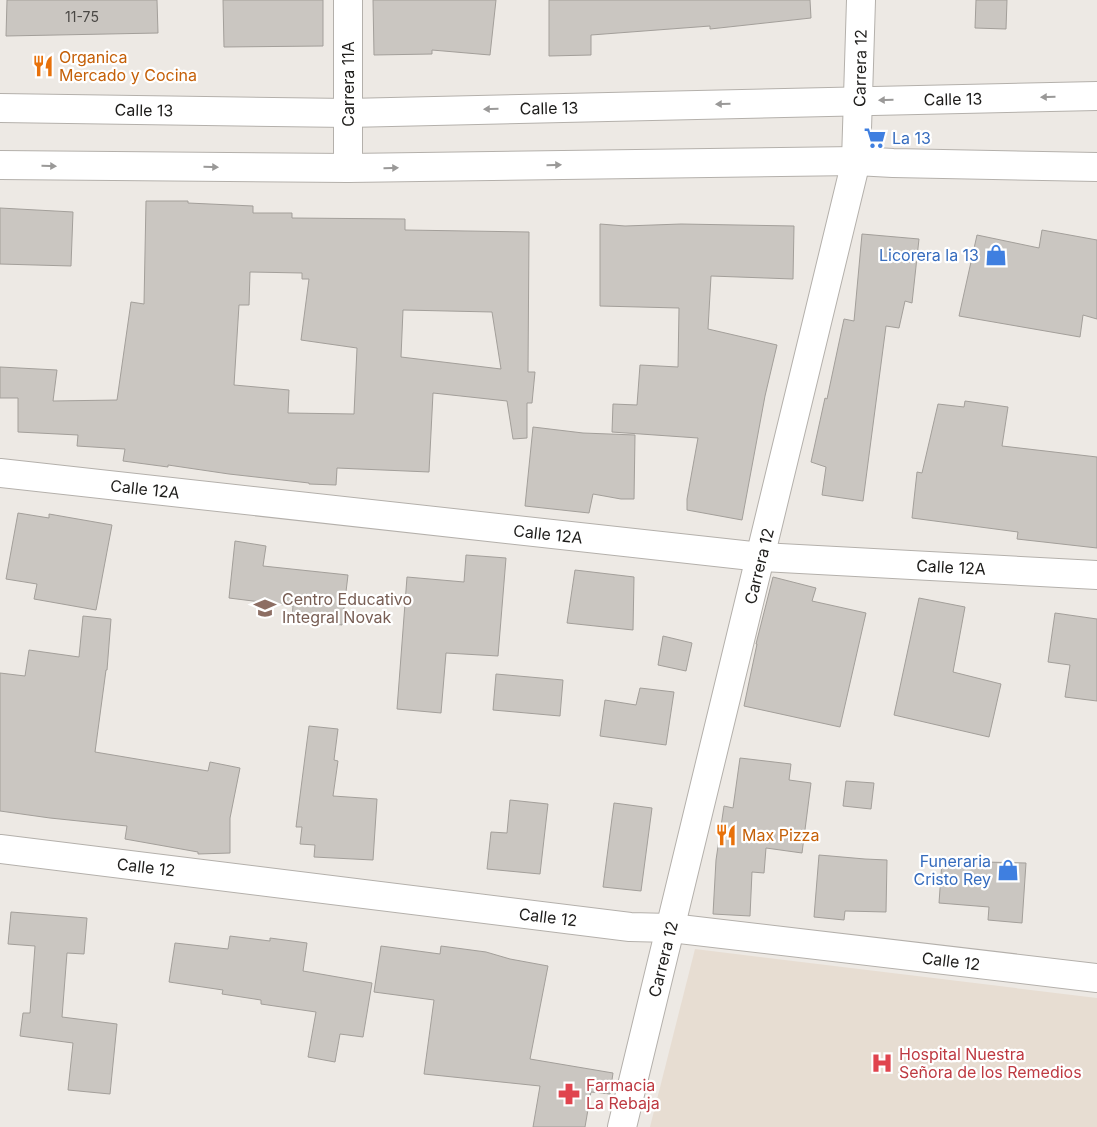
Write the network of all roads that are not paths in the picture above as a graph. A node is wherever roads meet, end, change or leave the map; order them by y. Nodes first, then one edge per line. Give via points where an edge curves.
1 (348, 0) edge
2 (861, 0) edge
3 (1097, 96) edge
4 (859, 101) junction
5 (0, 108) edge
6 (348, 113) junction
7 (856, 161) junction
8 (0, 165) edge
9 (1097, 167) edge
10 (348, 168) junction
11 (0, 473) edge
12 (761, 557) junction
13 (1097, 575) edge
14 (0, 849) edge
15 (670, 928) junction
16 (1097, 978) edge
17 (622, 1127) edge

1 - 6 street, Carrera 11A
2 - 4 street, Carrera 12
3 -> 4 street, Calle 13
4 -> 6 street, Calle 13
4 - 7 street, Carrera 12
5 - 6 street, Calle 13
6 - 10 street, Carrera 11A
7 - 9 street
10 -> 7 street
7 - 12 street, Carrera 12
8 -> 10 street
11 - 12 street, Calle 12A
12 - 13 street, Calle 12A
12 - 15 street, Carrera 12
14 - 15 street, Calle 12 via 630,927
15 - 16 street, Calle 12
15 - 17 street, Carrera 12

